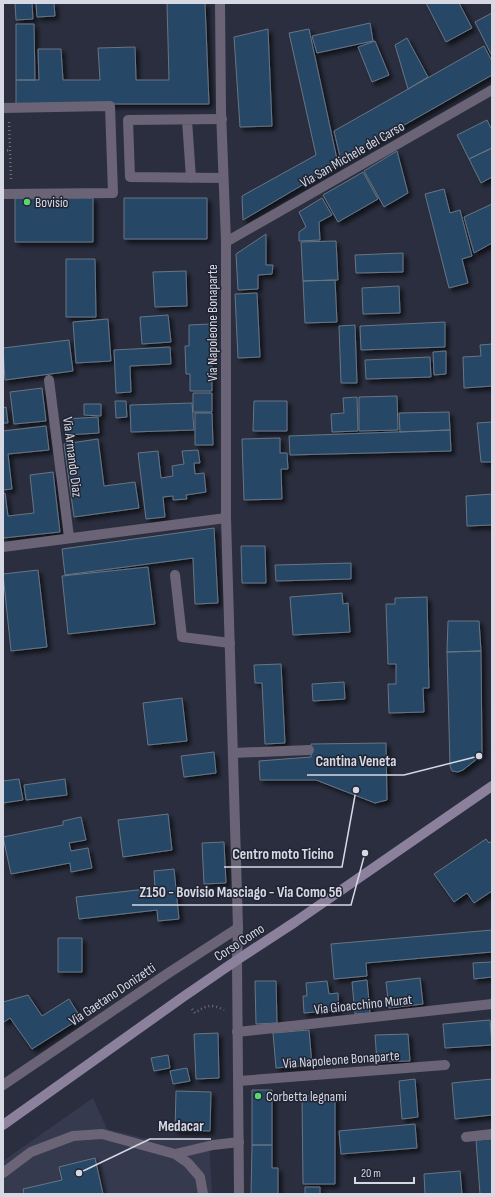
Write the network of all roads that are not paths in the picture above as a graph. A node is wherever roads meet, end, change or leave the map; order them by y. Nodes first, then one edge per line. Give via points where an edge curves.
1 (220, 3) edge
2 (491, 94) edge
3 (3, 108) edge
4 (222, 119) junction
5 (188, 120) junction
6 (191, 178) junction
7 (223, 178) junction
8 (3, 194) edge
9 (226, 242) junction
10 (49, 380) dead end
11 (226, 518) junction
12 (69, 537) junction
13 (3, 547) edge
14 (175, 575) dead end
15 (230, 643) junction
16 (308, 750) dead end
17 (233, 753) junction
18 (492, 786) edge
19 (238, 928) junction
20 (237, 960) junction
21 (492, 1004) edge
22 (237, 1032) junction
23 (445, 1065) dead end
24 (239, 1081) junction
25 (3, 1085) edge
26 (3, 1125) edge
27 (492, 1134) edge
28 (466, 1136) dead end
29 (239, 1142) junction
30 (175, 1154) junction
31 (3, 1174) edge
32 (203, 1194) edge
33 (239, 1194) edge

1 - 4 street, Via Napoleone Bonaparte
2 - 9 street, Via San Michele del Carso
3 - 8 street via 110,106 113,177 113,193
4 - 5 street
4 - 7 street, Via Napoleone Bonaparte
5 - 6 street
5 - 6 street via 128,120 130,177
6 - 7 street
7 - 9 street, Via Napoleone Bonaparte
9 - 11 street, Via Napoleone Bonaparte
10 - 12 street, Via Armando Diaz
11 - 12 street
11 - 15 street, Via Napoleone Bonaparte
12 - 13 street
14 - 15 street via 182,637
15 - 17 street, Via Napoleone Bonaparte
16 - 17 street
17 - 19 street, Via Napoleone Bonaparte
18 - 20 main road, Corso Como
19 - 20 street, Via Napoleone Bonaparte
19 - 25 street, Via Gaetano Donizetti
20 - 22 street, Via Napoleone Bonaparte
20 - 26 main road, Corso Como
21 - 22 street, Via Gioacchino Murat
22 - 24 street, Via Napoleone Bonaparte
23 - 24 street, Via Napoleone Bonaparte
24 - 29 street, Via Napoleone Bonaparte
27 - 28 street
29 - 30 street
29 - 33 street, Via Napoleone Bonaparte
30 - 31 street via 102,1134 73,1136 31,1152
30 - 32 street via 188,1163 200,1177

